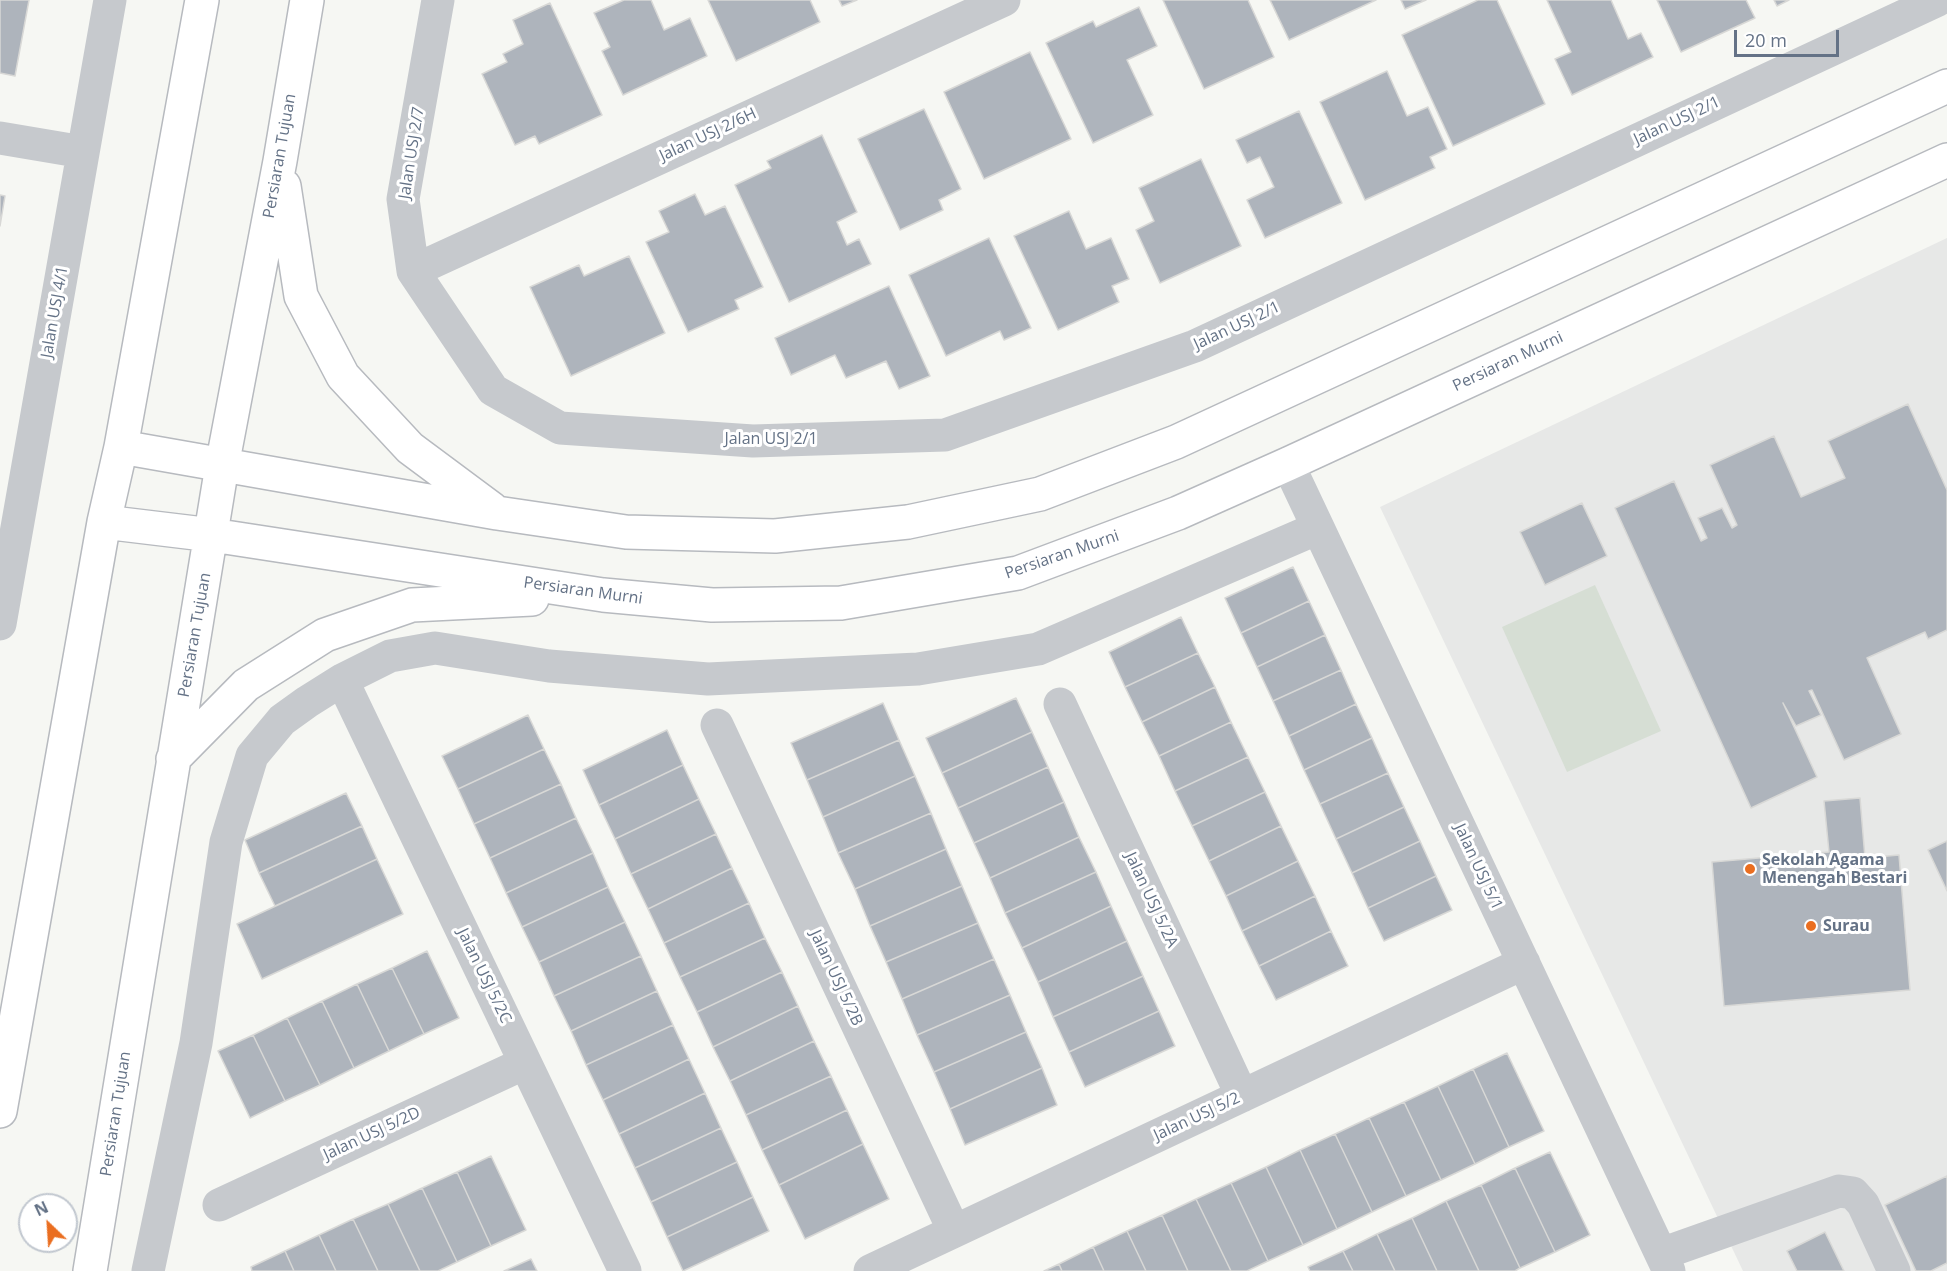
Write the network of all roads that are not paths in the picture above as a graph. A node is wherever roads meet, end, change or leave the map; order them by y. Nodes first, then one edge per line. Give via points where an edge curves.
1 (110, 0) edge
2 (202, 0) edge
3 (308, 0) edge
4 (438, 0) edge
5 (1004, 0) edge
6 (1938, 0) edge
7 (1947, 86) edge
8 (0, 138) edge
9 (83, 152) junction
10 (1947, 160) edge
11 (280, 161) junction
12 (413, 270) junction
13 (494, 390) joint
14 (121, 447) junction
15 (14, 462) edge
16 (1288, 464) junction
17 (222, 466) junction
18 (497, 513) junction
19 (104, 522) junction
20 (1318, 528) junction
21 (212, 535) junction
22 (603, 595) junction
23 (0, 624) edge
24 (342, 680) junction
25 (1060, 705) dead end
26 (717, 725) dead end
27 (173, 759) junction
28 (1524, 963) junction
29 (525, 1063) junction
30 (1242, 1096) junction
31 (0, 1111) edge
32 (219, 1204) dead end
33 (954, 1231) junction
34 (1665, 1262) edge
35 (90, 1271) edge
36 (148, 1271) edge
37 (625, 1271) edge
38 (870, 1271) edge
39 (1894, 1271) edge

1 - 9 street, Jalan USJ 4/1
2 - 14 main road
3 - 11 main road, Persiaran Tujuan
4 - 12 street, Jalan USJ 2/7 via 402,199
5 - 12 street, Jalan USJ 2/6H
6 - 13 street, Jalan USJ 2/1 via 1195,346 945,435 753,441 560,428
7 - 18 main road via 1176,442 1040,495 908,522 776,536 626,532
8 - 9 street
9 - 15 street, Jalan USJ 4/1
10 - 16 main road, Persiaran Murni
11 - 17 main road, Persiaran Tujuan
11 - 18 main road via 301,296 343,376 410,448
12 - 13 street, Jalan USJ 2/7
14 - 17 main road
14 - 19 main road
15 - 23 street, Jalan USJ 4/1
16 - 20 street, Jalan USJ 5/1
16 - 22 main road, Persiaran Murni via 1178,513 1018,573 841,603 712,605
17 - 18 main road
17 - 21 main road, Persiaran Tujuan
19 - 21 main road, Persiaran Murni
19 - 31 main road
20 - 24 street via 1038,649 918,669 708,679 549,666 435,648 390,656
20 - 28 street, Jalan USJ 5/1
21 - 22 main road, Persiaran Murni
21 - 27 main road, Persiaran Tujuan
22 - 27 main road via 412,605 325,635 246,685
24 - 29 street, Jalan USJ 5/2C
24 - 36 street via 282,720 252,756 226,842 196,1043
25 - 30 street, Jalan USJ 5/2A
26 - 33 street, Jalan USJ 5/2B
27 - 35 main road, Persiaran Tujuan
28 - 30 street, Jalan USJ 5/2
28 - 34 street, Jalan USJ 5/1
29 - 32 street, Jalan USJ 5/2D
29 - 37 street, Jalan USJ 5/2C
30 - 33 street, Jalan USJ 5/2
33 - 38 street, Jalan USJ 5/2
34 - 39 street via 1839,1191 1853,1193 1863,1204

